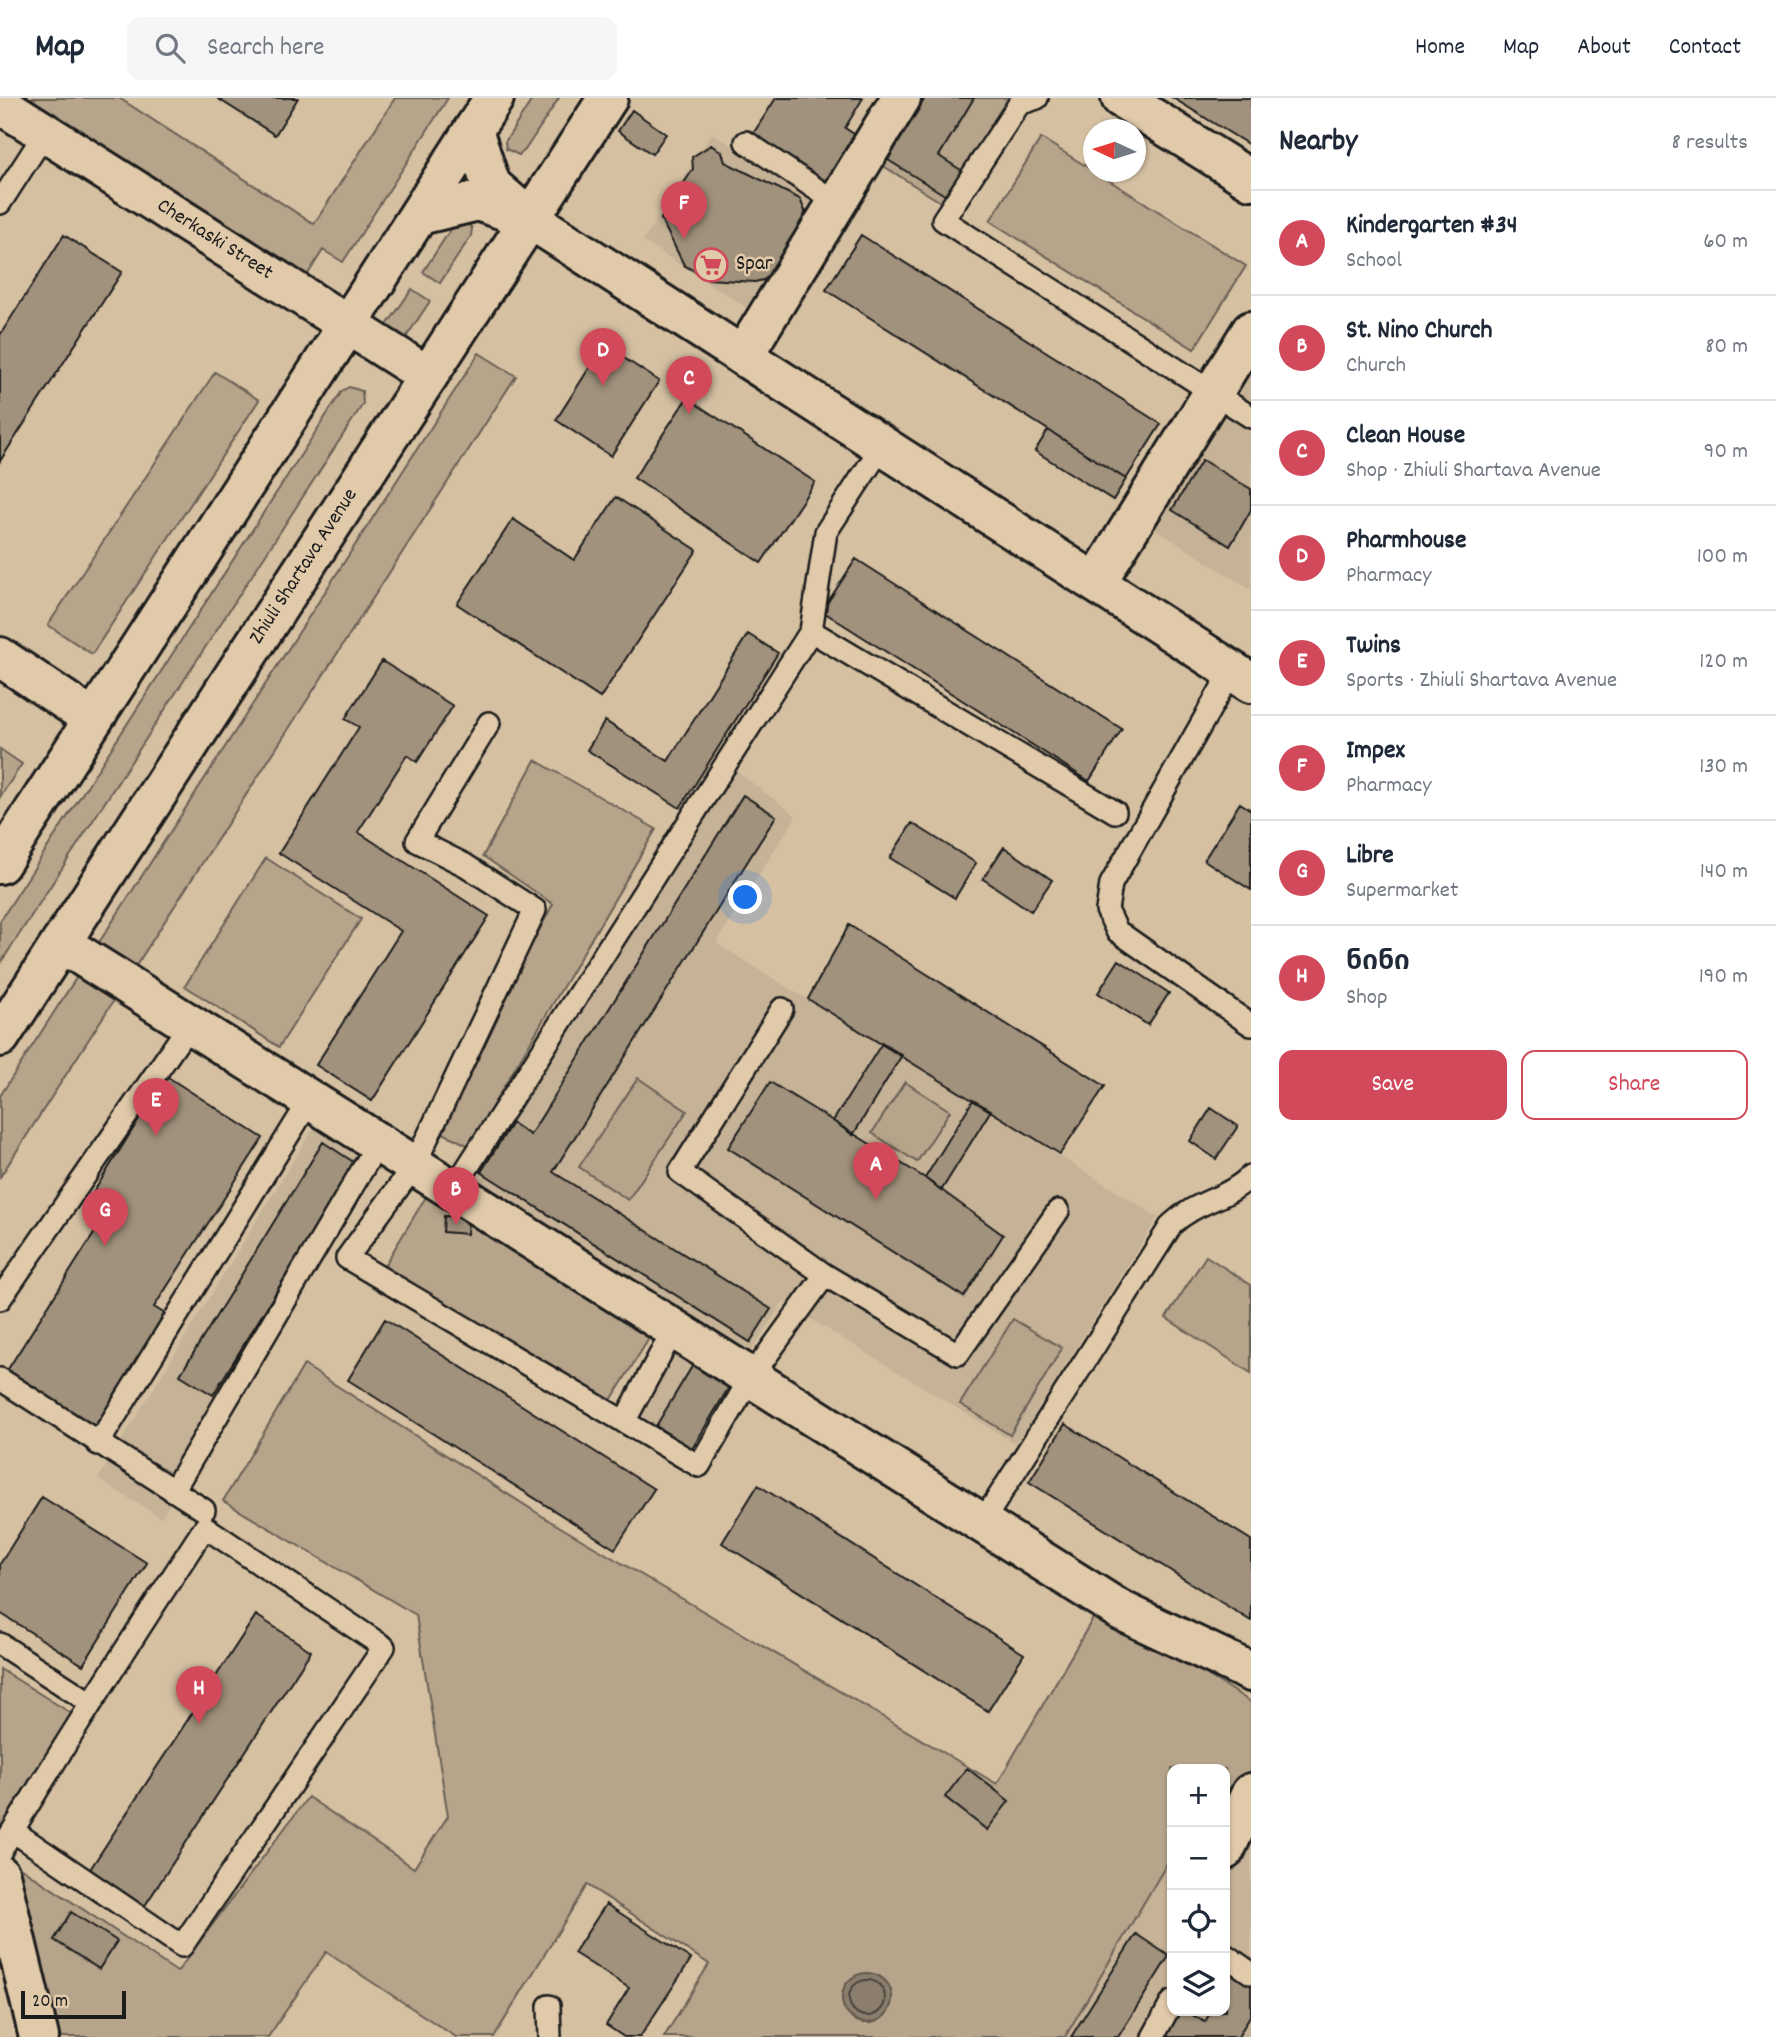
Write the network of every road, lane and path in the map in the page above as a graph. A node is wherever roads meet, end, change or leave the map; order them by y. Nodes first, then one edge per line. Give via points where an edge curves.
1 (494, 98) edge
2 (608, 98) edge
3 (901, 98) edge
4 (1037, 98) edge
5 (1121, 98) edge
6 (0, 104) edge
7 (473, 130) junction
8 (45, 133) junction
9 (746, 142) dead end
10 (1251, 180) edge
11 (0, 203) edge
12 (837, 203) junction
13 (419, 215) junction
14 (530, 219) junction
15 (348, 325) junction
16 (1251, 331) edge
17 (744, 356) junction
18 (428, 376) junction
19 (1214, 392) junction
20 (1251, 417) edge
21 (882, 446) junction
22 (1096, 583) junction
23 (811, 631) junction
24 (0, 657) edge
25 (1241, 676) edge
26 (93, 719) junction
27 (489, 723) dead end
28 (1115, 812) dead end
29 (0, 864) edge
30 (61, 943) junction
31 (782, 1009) dead end
32 (190, 1024) junction
33 (1251, 1025) edge
34 (0, 1037) edge
35 (310, 1100) junction
36 (379, 1143) junction
37 (414, 1166) junction
38 (1246, 1189) edge
39 (453, 1190) junction
40 (1058, 1211) dead end
41 (825, 1275) junction
42 (0, 1299) edge
43 (674, 1329) junction
44 (751, 1377) junction
45 (0, 1379) edge
46 (624, 1422) junction
47 (99, 1444) junction
48 (173, 1491) junction
49 (204, 1510) dead end
50 (982, 1523) junction
51 (0, 1644) edge
52 (1251, 1672) edge
53 (91, 1703) junction
54 (1251, 1793) edge
55 (13, 1831) junction
56 (1230, 1839) edge
57 (0, 1852) edge
58 (0, 1875) edge
59 (1230, 1958) edge
60 (1251, 1973) edge
61 (549, 2006) dead end
62 (1167, 2011) edge
63 (39, 2037) edge
64 (550, 2037) edge
65 (1153, 2037) edge

1 - 7 street
2 - 14 street, Zhiuli Shartava Avenue
3 - 12 street
4 - 19 lane via 1019,104 943,220
5 - 10 street
6 - 8 street, Cherkaski Street
7 - 13 street
7 - 14 street via 491,184
8 - 11 lane
8 - 15 street, Cherkaski Street
9 - 12 lane
12 - 17 street
13 - 14 street via 478,201
13 - 15 street
14 - 17 street
14 - 18 street, Zhiuli Shartava Avenue
15 - 18 street, Cherkaski Street
15 - 26 street
16 - 19 street
17 - 21 street
18 - 30 street, Zhiuli Shartava Avenue
19 - 20 lane
19 - 22 street
21 - 22 street
21 - 23 lane via 826,533
22 - 25 street
23 - 28 lane
23 - 39 lane
24 - 26 street
25 - 33 lane via 1111,884 1107,910 1117,931
26 - 29 street
27 - 37 lane via 417,841 465,865 535,910
30 - 32 street
30 - 34 street, Zhiuli Shartava Avenue
31 - 41 lane via 680,1172
32 - 35 street
32 - 42 lane
35 - 36 street
35 - 47 lane
36 - 37 street
36 - 48 lane
37 - 39 street
37 - 46 lane via 347,1258
38 - 50 lane via 1189,1208 1172,1224
39 - 43 street
40 - 41 lane via 958,1354
41 - 44 lane
43 - 44 street
43 - 46 lane
44 - 46 lane via 699,1466
44 - 50 street
45 - 47 lane
47 - 48 lane
48 - 49 lane
50 - 52 street via 1120,1609
51 - 53 lane
53 - 55 lane
53 - 55 lane via 205,1527 384,1647 182,1946
54 - 56 street
55 - 57 lane
58 - 63 street
59 - 60 lane
61 - 64 lane
62 - 65 lane

